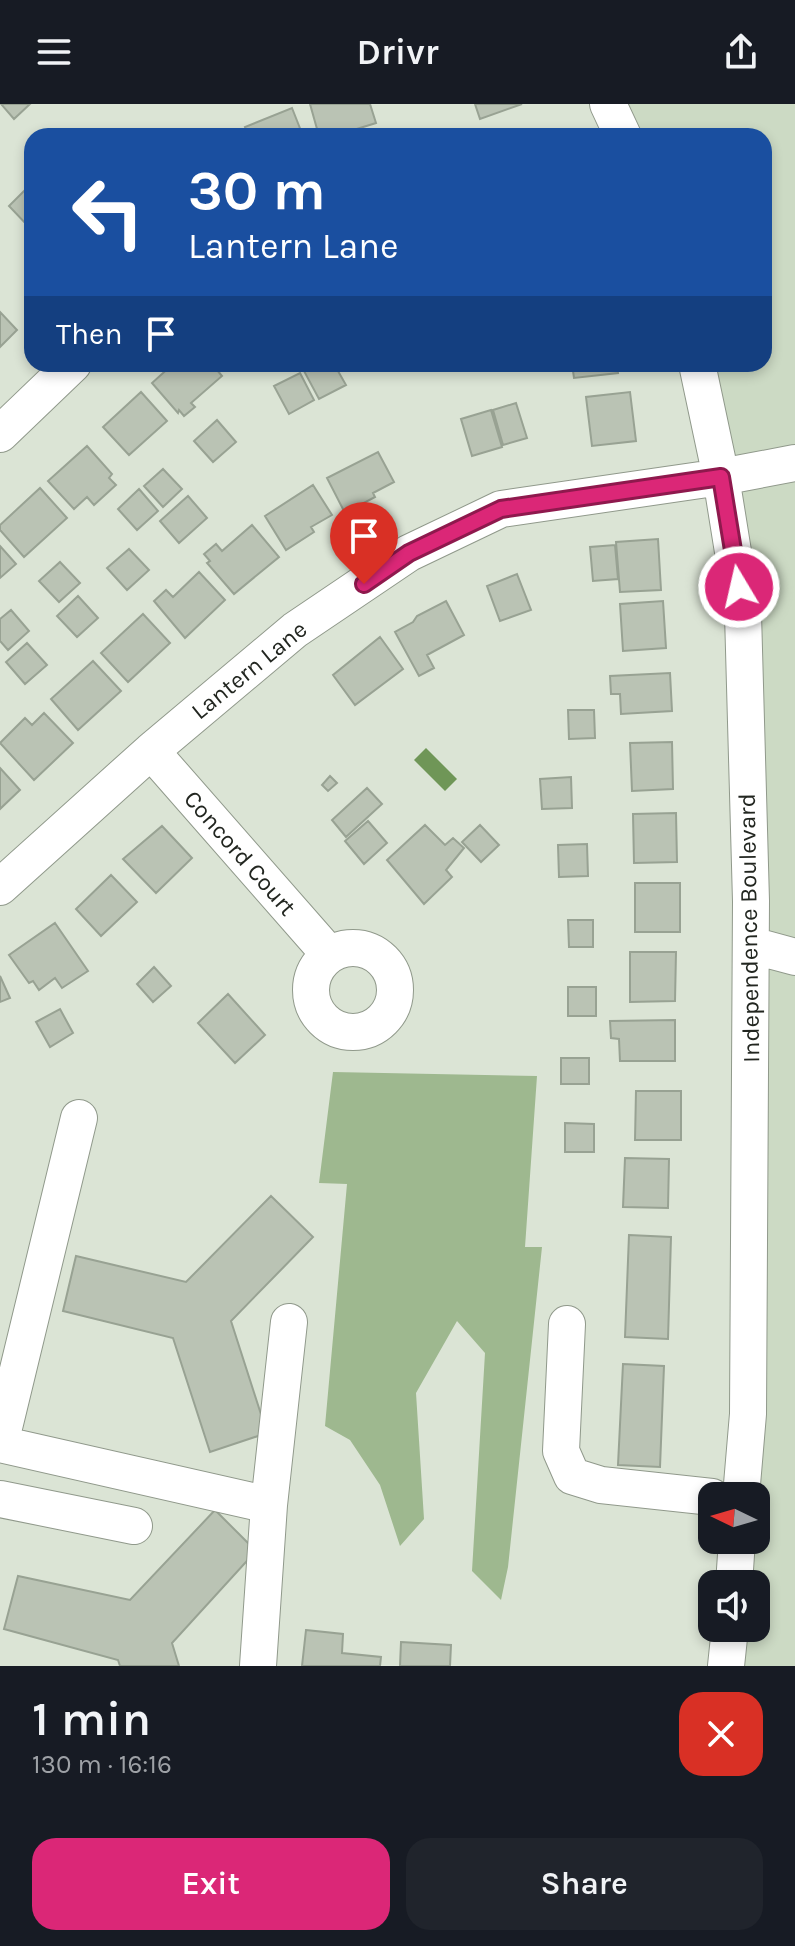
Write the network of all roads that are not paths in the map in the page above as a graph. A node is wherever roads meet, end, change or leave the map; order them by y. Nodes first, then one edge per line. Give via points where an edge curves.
1 (608, 104) edge
2 (619, 128) edge
3 (65, 372) edge
4 (699, 372) edge
5 (0, 434) edge
6 (795, 463) edge
7 (721, 477) junction
8 (151, 751) junction
9 (0, 887) edge
10 (751, 945) junction
11 (329, 954) dead end
12 (795, 957) edge
13 (79, 1118) dead end
14 (289, 1322) dead end
15 (567, 1324) dead end
16 (0, 1444) edge
17 (742, 1482) edge
18 (698, 1495) edge
19 (0, 1499) edge
20 (269, 1505) junction
21 (134, 1526) dead end
22 (729, 1642) edge
23 (258, 1666) edge
24 (726, 1666) edge

1 - 2 street
3 - 5 street
4 - 7 street, Independence Boulevard
6 - 7 street, Lantern Lane
7 - 8 street, Lantern Lane via 501,509 422,546 295,630
7 - 10 street, Independence Boulevard via 743,614
8 - 9 street, Lantern Lane
8 - 11 street, Concord Court
10 - 12 street
10 - 17 street, Independence Boulevard via 748,1414
13 - 16 street
14 - 20 street
15 - 18 street via 561,1451 572,1476 601,1485
16 - 20 street
19 - 21 street
20 - 23 street
22 - 24 street

